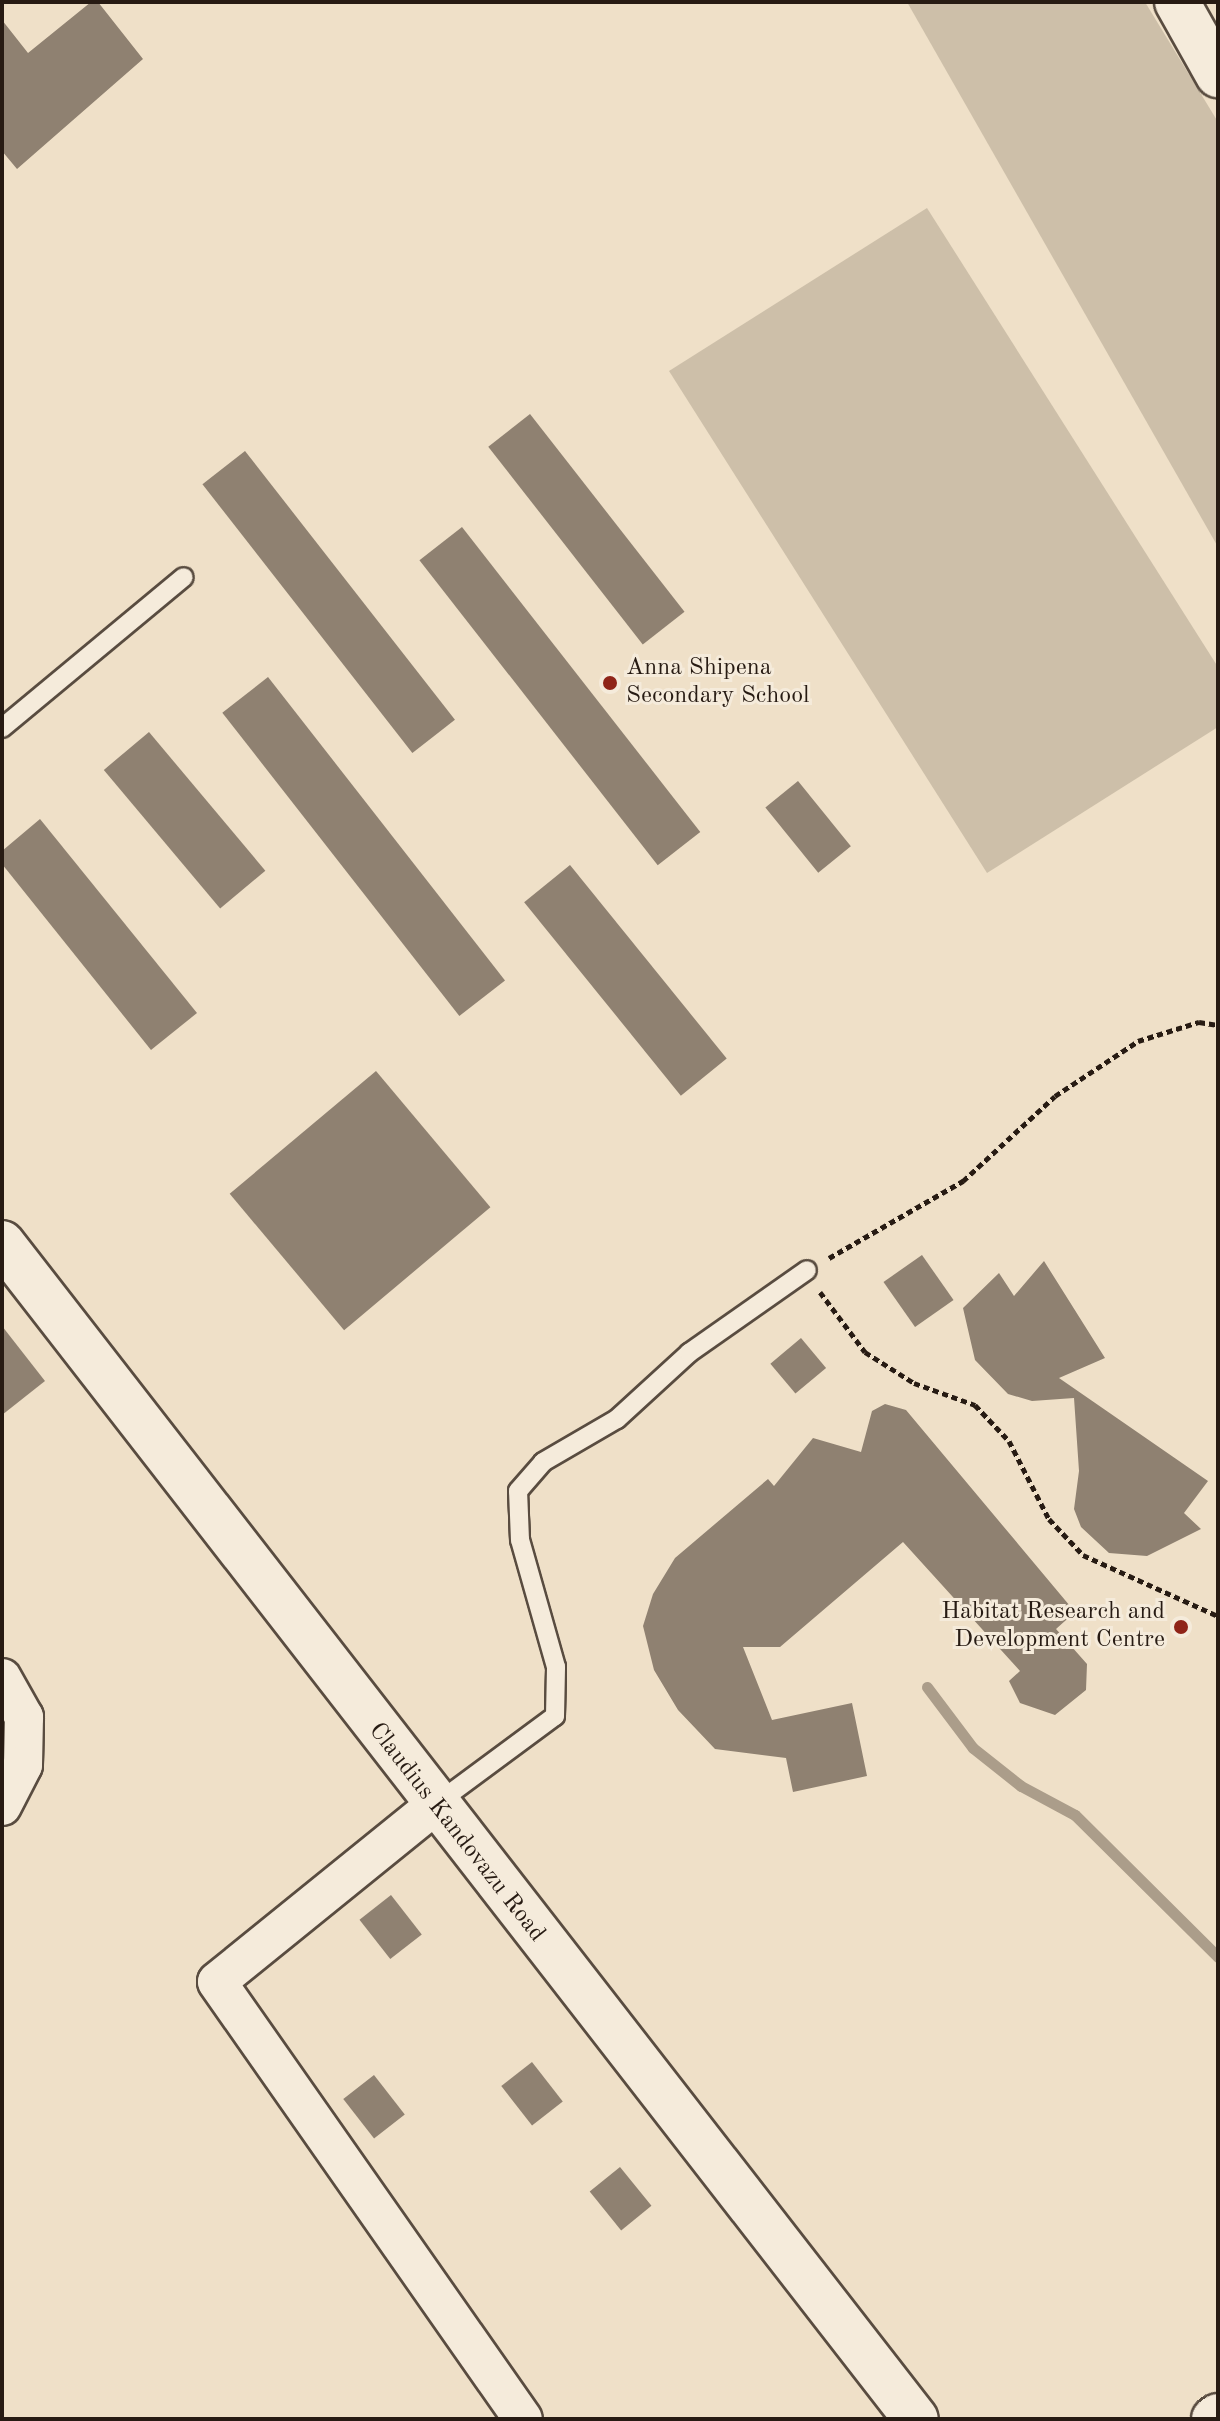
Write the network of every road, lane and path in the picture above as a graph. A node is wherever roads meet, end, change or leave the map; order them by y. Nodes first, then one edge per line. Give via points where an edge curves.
1 (1177, 2) edge
2 (1218, 75) edge
3 (184, 577) dead end
4 (2, 728) edge
5 (1218, 1025) edge
6 (2, 1243) edge
7 (807, 1270) junction
8 (1218, 1616) edge
9 (2, 1678) edge
10 (2, 1806) edge
11 (434, 1806) junction
12 (523, 2419) edge
13 (916, 2419) edge

1 - 2 street
3 - 4 lane
5 - 7 path via 1199,1022 1138,1041 1055,1096 963,1181
6 - 11 street, Claudius Kandovazu Road
7 - 8 path via 832,1314 865,1352 914,1383 975,1405 1009,1441 1049,1519 1083,1555
7 - 11 lane via 689,1353 617,1419 543,1462 518,1491 520,1540 556,1667 555,1716
9 - 10 street via 24,1717 23,1765
11 - 12 street via 217,1982
11 - 13 street, Claudius Kandovazu Road

